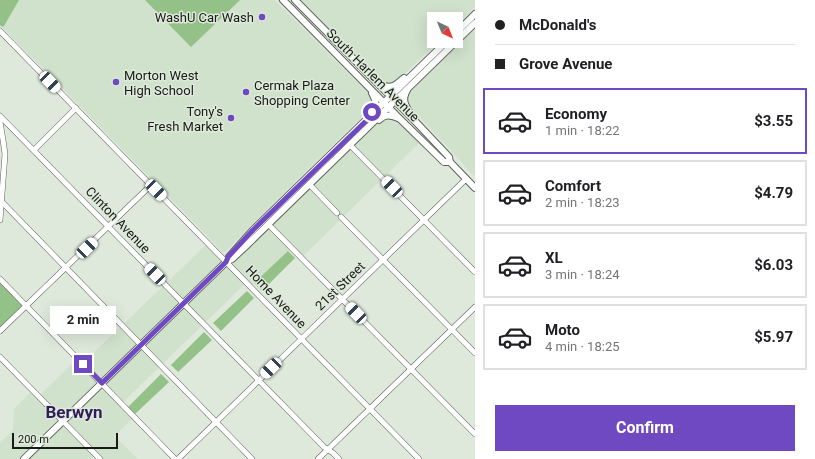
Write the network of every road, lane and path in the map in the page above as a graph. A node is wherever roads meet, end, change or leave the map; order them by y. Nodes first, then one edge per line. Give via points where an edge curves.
1 (283, 0) edge
2 (295, 0) edge
3 (475, 14) edge
4 (475, 23) edge
5 (463, 26) edge
6 (0, 31) edge
7 (440, 48) edge
8 (411, 76) junction
9 (379, 85) junction
10 (411, 85) junction
11 (371, 89) junction
12 (393, 98) junction
13 (386, 105) junction
14 (76, 108) junction
15 (0, 116) edge
16 (400, 118) junction
17 (414, 120) junction
18 (0, 122) edge
19 (368, 123) junction
20 (350, 145) junction
21 (34, 150) junction
22 (450, 162) junction
23 (466, 179) junction
24 (309, 184) junction
25 (151, 185) junction
26 (475, 188) edge
27 (1, 201) edge
28 (337, 212) dead end
29 (341, 217) dead end
30 (0, 220) edge
31 (424, 220) junction
32 (268, 224) junction
33 (109, 226) junction
34 (383, 260) junction
35 (226, 262) junction
36 (66, 268) junction
37 (475, 272) edge
38 (0, 279) edge
39 (342, 299) junction
40 (184, 303) junction
41 (27, 306) junction
42 (475, 307) edge
43 (452, 330) junction
44 (0, 331) edge
45 (301, 339) junction
46 (141, 345) junction
47 (475, 353) edge
48 (0, 357) edge
49 (411, 369) junction
50 (259, 380) junction
51 (102, 383) junction
52 (370, 409) junction
53 (63, 421) junction
54 (216, 422) junction
55 (475, 434) edge
56 (328, 450) junction
57 (24, 459) edge
58 (100, 459) edge
59 (176, 459) edge
60 (252, 459) edge
61 (318, 459) edge
62 (339, 459) edge
63 (418, 459) edge

1 - 11 main road, South Harlem Avenue
2 - 9 main road, South Harlem Avenue
3 - 5 main road
4 - 10 main road
6 - 14 street, Home Avenue
7 - 8 main road
8 - 9 main road via 405,77 390,88
8 - 12 main road
9 - 12 main road, South Harlem Avenue
10 - 12 main road
10 - 17 main road via 404,99
11 - 13 main road, South Harlem Avenue
11 - 19 main road via 376,103
12 - 13 main road
12 - 17 main road, South Harlem Avenue
13 - 16 main road, South Harlem Avenue
13 - 19 main road
14 - 21 street
14 - 25 street, Home Avenue
15 - 21 street, Clinton Avenue
16 - 19 main road via 387,115 377,122
16 - 22 main road, South Harlem Avenue via 444,162
17 - 22 main road, South Harlem Avenue via 449,157
18 - 27 street via 5,154
19 - 20 main road
19 - 35 main road via 253,230
20 - 24 main road
20 - 31 street
21 - 33 street, Clinton Avenue
22 - 23 main road, South Harlem Avenue
23 - 26 main road, South Harlem Avenue
23 - 31 street, 21st Street
24 - 28 street
24 - 32 main road
25 - 33 street
25 - 35 street, Home Avenue
27 - 30 street
27 - 36 street
29 - 34 street
31 - 34 street, 21st Street
31 - 37 street
32 - 35 main road via 232,260
32 - 39 street
33 - 36 street
33 - 40 street, Clinton Avenue
34 - 39 street, 21st Street
34 - 43 street
35 - 40 main road
35 - 45 street, Home Avenue
36 - 41 street
36 - 46 street
38 - 41 street
39 - 45 street, 21st Street
39 - 49 street
40 - 46 main road
40 - 50 street, Clinton Avenue
41 - 44 street
41 - 51 street
42 - 43 street
43 - 47 street
43 - 49 street
45 - 50 street, 21st Street
45 - 52 street, Home Avenue
46 - 51 main road
46 - 54 street
48 - 53 street
49 - 52 street
49 - 55 street
50 - 54 street, 21st Street
50 - 56 street, Clinton Avenue
51 - 53 main road
51 - 59 street
52 - 56 street
52 - 63 street, Home Avenue
53 - 57 main road
53 - 58 street
54 - 59 street, 21st Street
54 - 60 street
56 - 61 street
56 - 62 street, Clinton Avenue

